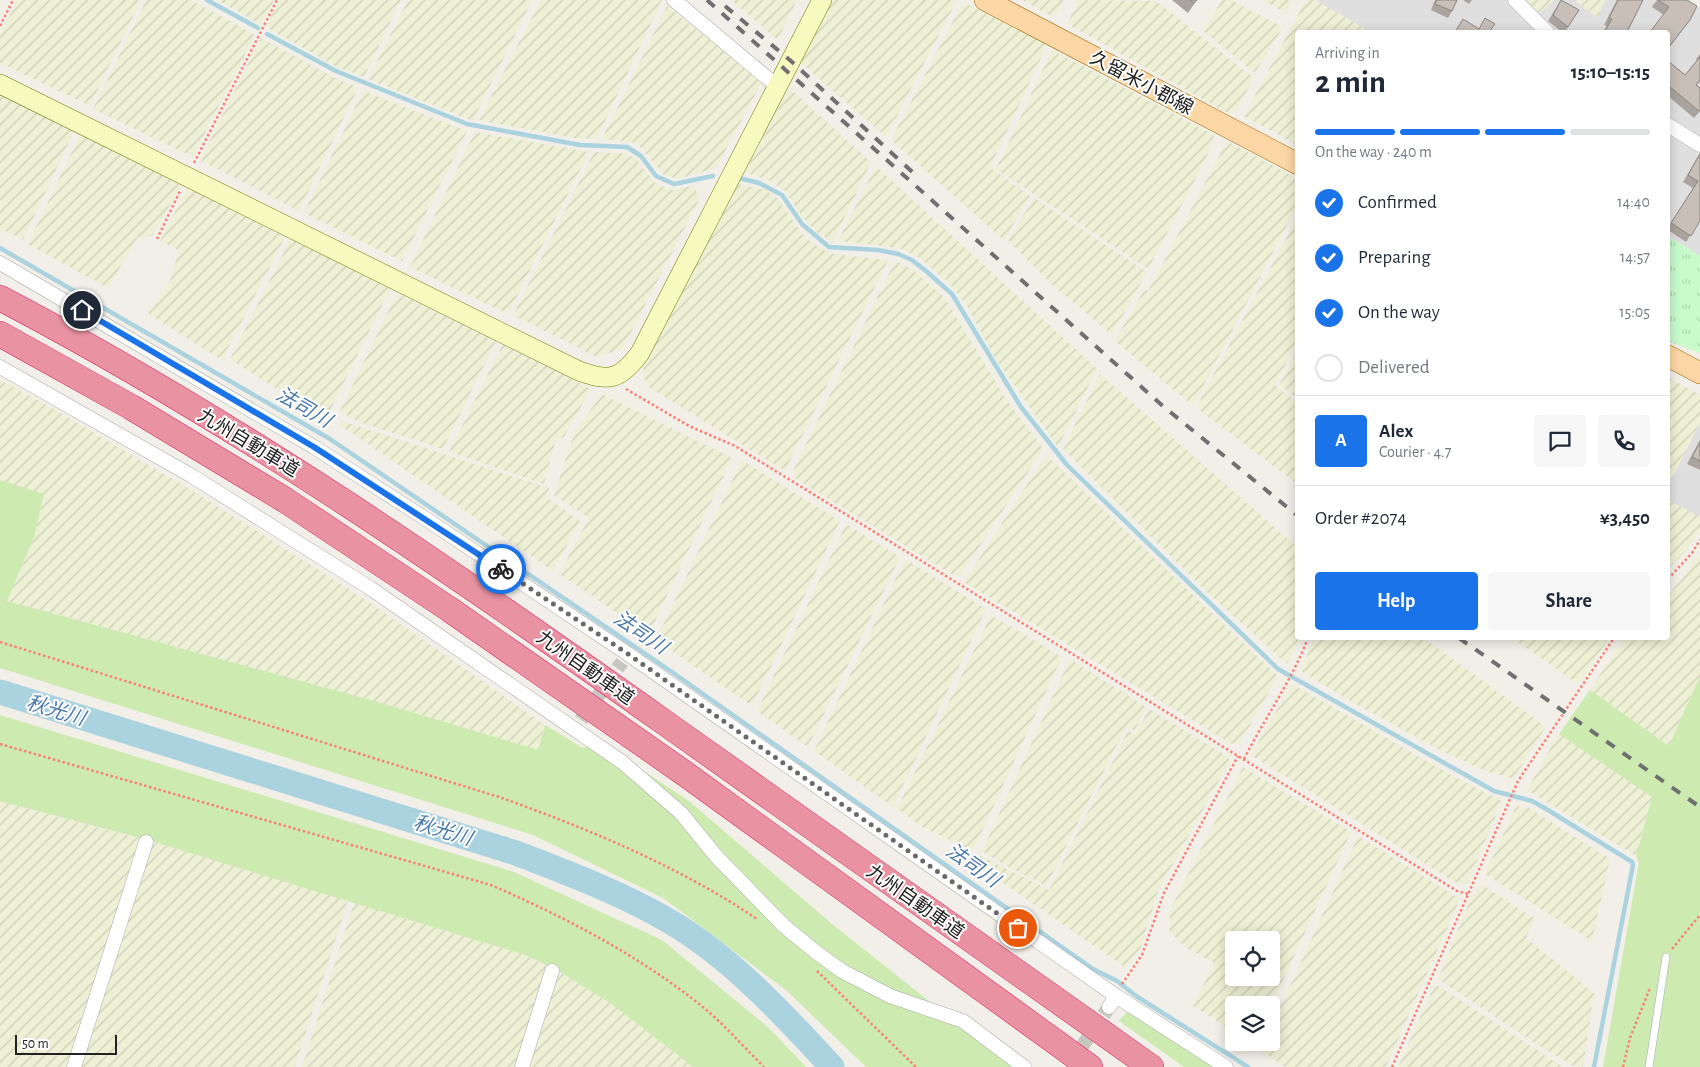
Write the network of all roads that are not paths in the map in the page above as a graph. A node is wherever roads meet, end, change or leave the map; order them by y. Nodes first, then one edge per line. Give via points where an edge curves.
1 (674, 0) edge
2 (822, 0) edge
3 (985, 0) edge
4 (1515, 0) edge
5 (1544, 30) edge
6 (0, 84) edge
7 (778, 87) junction
8 (1670, 125) edge
9 (1700, 145) edge
10 (1295, 162) edge
11 (0, 262) edge
12 (0, 298) edge
13 (0, 334) edge
14 (1670, 357) edge
15 (0, 367) edge
16 (1700, 373) edge
17 (146, 842) dead end
18 (1666, 956) dead end
19 (552, 971) dead end
20 (74, 1067) edge
21 (522, 1067) edge
22 (1024, 1067) edge
23 (1090, 1067) edge
24 (1151, 1067) edge
25 (1226, 1067) edge
26 (1649, 1067) edge

1 - 7 street
2 - 7 street
3 - 10 main road, 久留米小郡線
4 - 5 street
6 - 7 street via 579,371 610,379 630,366 640,353
8 - 9 street
11 - 25 street via 314,447 625,658 1112,1002
12 - 24 highway, 九州自動車道 via 170,394 300,473 468,583
13 - 23 highway, 九州自動車道 via 131,407 285,500 448,609 684,773
14 - 16 main road
15 - 22 street via 208,486 578,725 681,813 716,856 777,919 817,953 842,971 890,996 963,1021
17 - 20 street
18 - 26 lane
19 - 21 street

